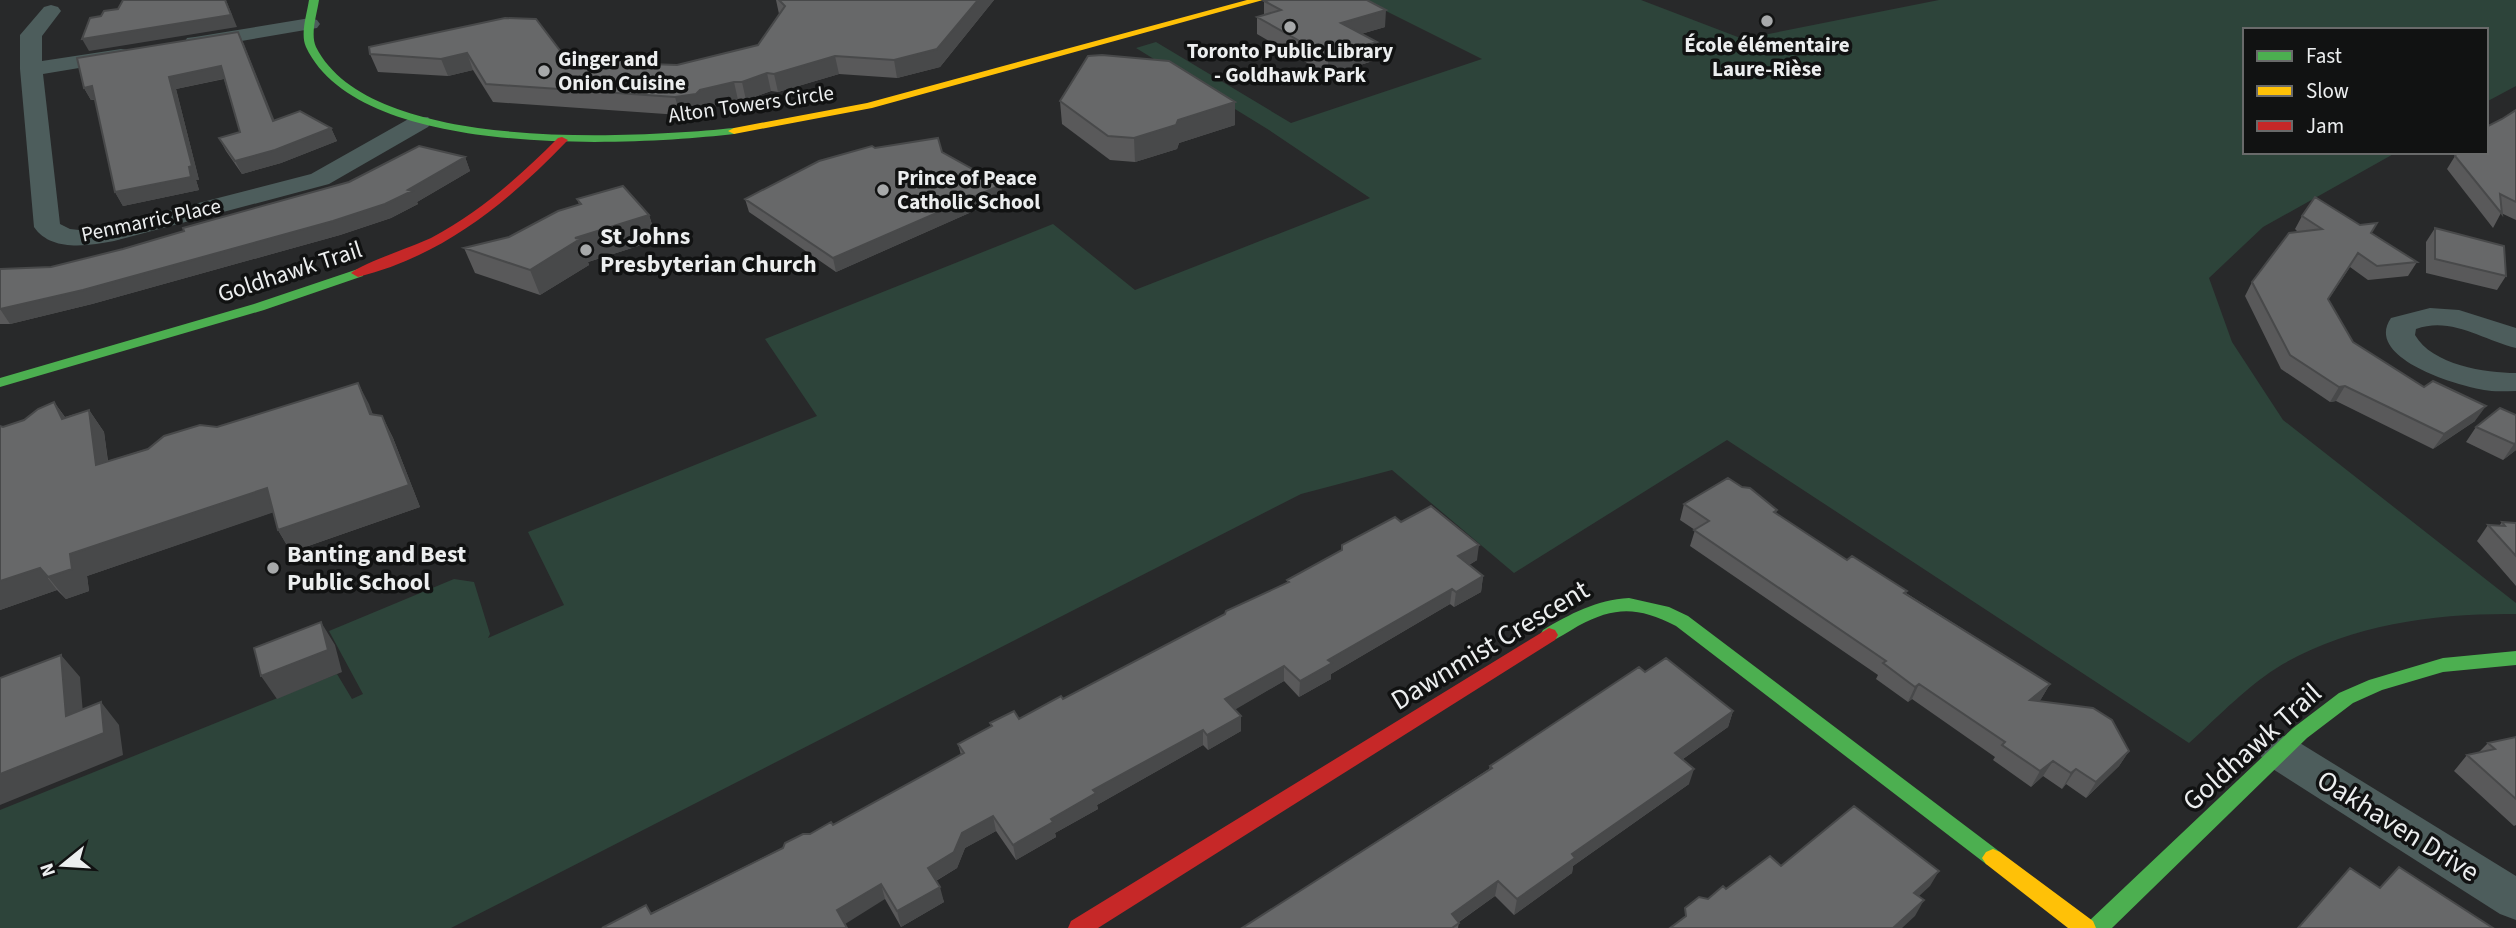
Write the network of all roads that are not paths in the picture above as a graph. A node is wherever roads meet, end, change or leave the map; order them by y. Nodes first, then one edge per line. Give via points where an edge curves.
1 (314, 0) edge
2 (1258, 0) edge
3 (51, 11) dead end
4 (310, 24) junction
5 (178, 46) edge
6 (138, 52) edge
7 (31, 69) junction
8 (420, 122) junction
9 (562, 141) junction
10 (2516, 339) edge
11 (2516, 382) edge
12 (0, 383) edge
13 (2516, 658) edge
14 (2280, 752) junction
15 (2516, 901) edge
16 (1079, 928) edge
17 (2085, 928) edge
18 (2097, 928) edge

1 - 4 street, Alton Towers Circle
2 - 9 street, Alton Towers Circle via 814,118 674,138
3 - 7 street, Penmarric Place via 31,35
4 - 5 street
4 - 8 street, Alton Towers Circle via 312,48 326,71 363,100
6 - 7 street
7 - 8 street, Penmarric Place via 47,227 68,238 114,233 297,186 339,170
8 - 9 street, Alton Towers Circle
9 - 12 street, Goldhawk Trail via 503,197 440,239 396,260 259,307
10 - 11 street via 2469,321 2436,316 2413,318 2401,324 2398,333 2409,349 2436,366 2485,381
13 - 14 street, Goldhawk Trail via 2443,665 2376,685 2346,698
14 - 15 street, Oakhaven Drive
14 - 18 street, Goldhawk Trail
16 - 17 street, Dawnmist Crescent via 1582,615 1621,601 1662,609 1682,621

